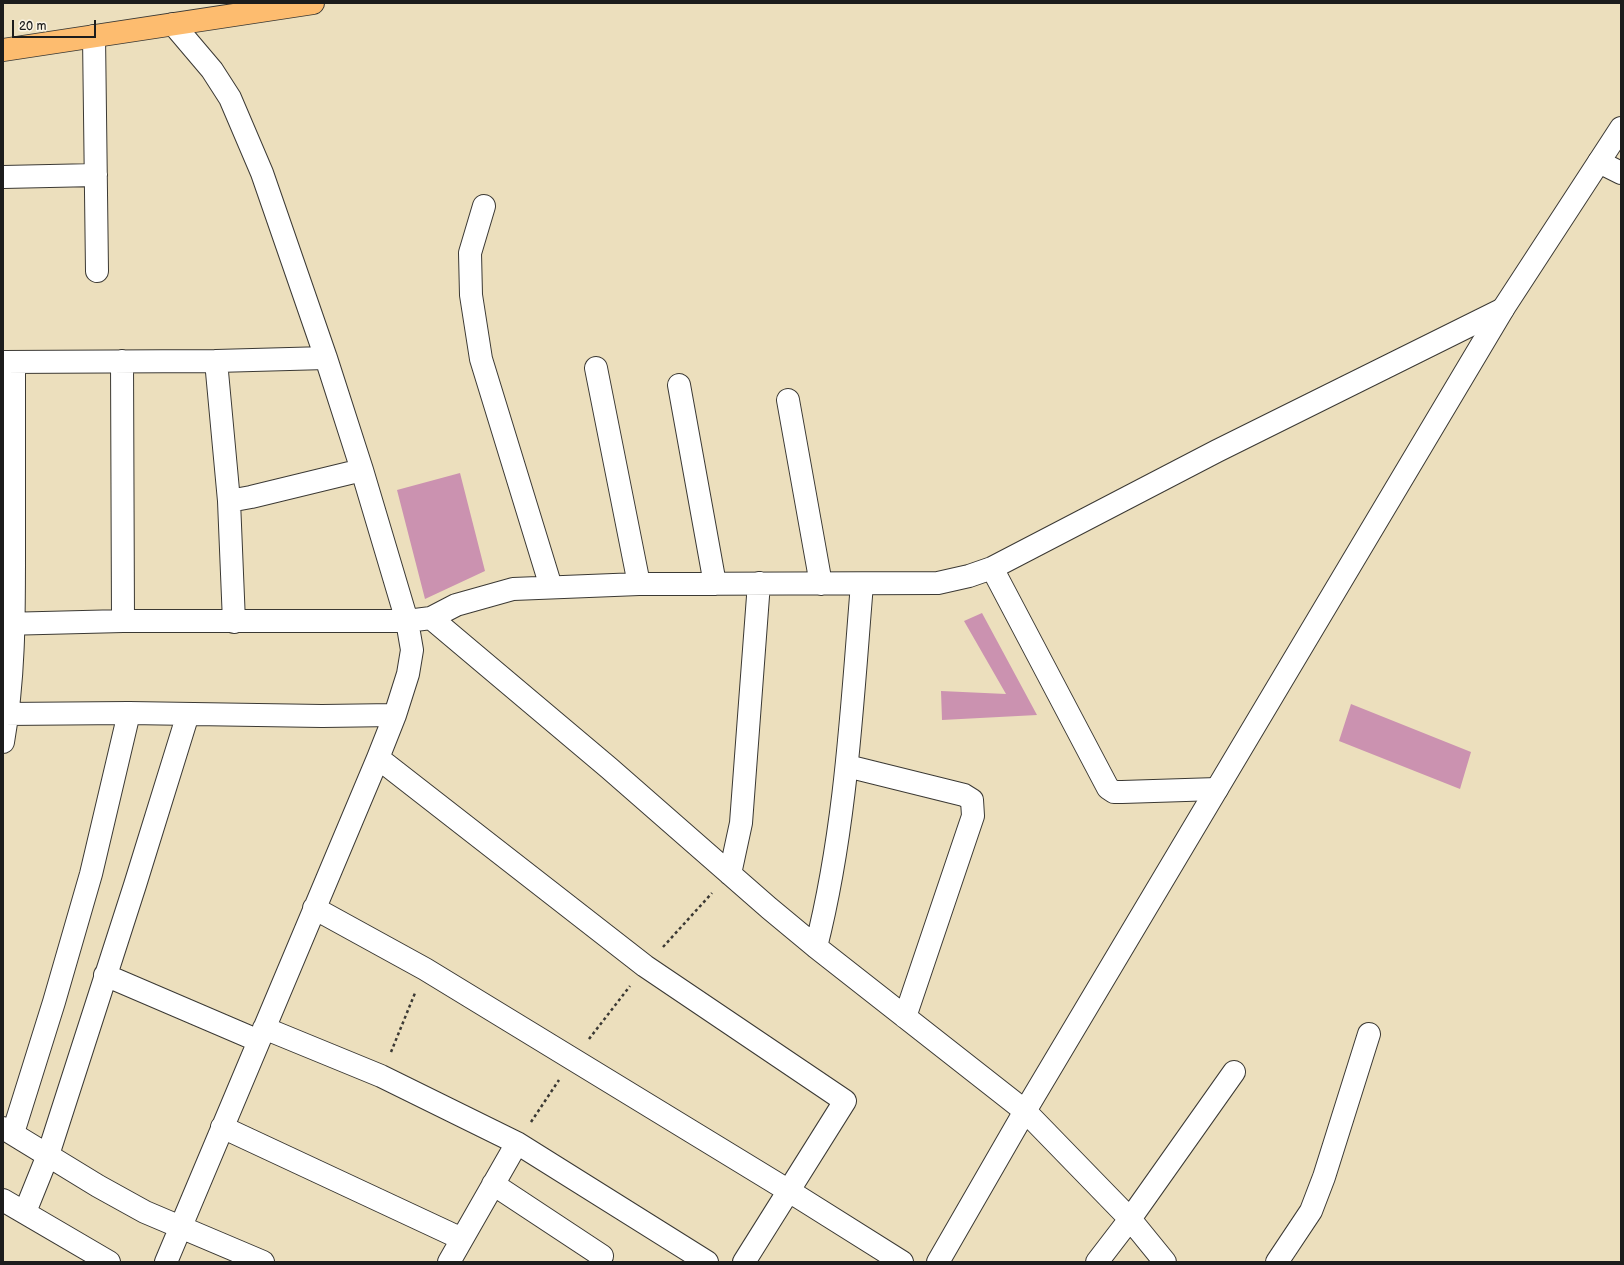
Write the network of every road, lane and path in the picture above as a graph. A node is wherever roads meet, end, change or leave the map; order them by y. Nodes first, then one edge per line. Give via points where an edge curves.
1 (313, 3) edge
2 (173, 24) junction
3 (94, 36) junction
4 (3, 50) edge
5 (1621, 128) edge
6 (1599, 162) junction
7 (1621, 173) edge
8 (96, 175) junction
9 (3, 177) edge
10 (484, 206) dead end
11 (97, 271) dead end
12 (1503, 309) junction
13 (326, 358) junction
14 (216, 361) junction
15 (8, 362) edge
16 (122, 362) junction
17 (596, 368) dead end
18 (679, 385) dead end
19 (788, 400) dead end
20 (362, 470) junction
21 (229, 501) junction
22 (992, 568) junction
23 (759, 583) junction
24 (640, 584) junction
25 (715, 584) junction
26 (821, 584) junction
27 (862, 584) junction
28 (551, 587) junction
29 (431, 618) junction
30 (407, 621) junction
31 (123, 622) junction
32 (234, 622) junction
33 (8, 624) edge
34 (6, 713) edge
35 (130, 713) junction
36 (188, 714) junction
37 (395, 715) junction
38 (3, 742) edge
39 (378, 758) junction
40 (847, 766) junction
41 (1217, 789) junction
42 (730, 874) junction
43 (314, 908) junction
44 (816, 947) junction
45 (645, 966) junction
46 (424, 969) junction
47 (105, 975) junction
48 (905, 1017) junction
49 (262, 1034) junction
50 (1369, 1034) dead end
51 (573, 1060) junction
52 (1234, 1072) dead end
53 (381, 1076) junction
54 (1025, 1111) junction
55 (222, 1127) junction
56 (8, 1131) edge
57 (517, 1143) junction
58 (48, 1155) junction
59 (494, 1184) junction
60 (789, 1191) junction
61 (3, 1200) edge
62 (24, 1212) junction
63 (1130, 1219) junction
64 (180, 1228) junction
65 (456, 1255) edge
66 (602, 1256) dead end
67 (109, 1262) edge
68 (166, 1262) edge
69 (263, 1262) edge
70 (707, 1262) edge
71 (744, 1262) edge
72 (902, 1262) edge
73 (938, 1262) edge
74 (1097, 1262) edge
75 (1165, 1262) edge
76 (1278, 1262) edge

1 - 2 highway
2 - 3 highway
2 - 13 street via 212,70 230,98 262,173
3 - 4 highway
3 - 8 street
5 - 6 street
6 - 7 street
6 - 12 street
8 - 9 street
8 - 11 street
10 - 28 street via 470,252 470,295 481,359
12 - 22 street via 1217,450
12 - 41 street
13 - 14 street
13 - 20 street
14 - 16 street
14 - 21 street
15 - 16 street
15 - 33 street
16 - 31 street
17 - 24 street
18 - 25 street
19 - 26 street
20 - 21 street
20 - 30 street
21 - 32 street
22 - 27 street via 938,583
22 - 41 street via 1108,788 1114,792
23 - 25 street
23 - 26 street
23 - 42 street via 740,823
24 - 25 street
24 - 28 street
26 - 27 street
27 - 40 street
28 - 29 street via 513,588 456,605
29 - 30 street
29 - 42 street
30 - 32 street
30 - 37 street via 412,650 408,674
31 - 32 street
31 - 33 street
33 - 34 street via 12,674
34 - 35 street
34 - 38 street
35 - 36 street
35 - 56 street via 91,874 52,1010
36 - 37 street
36 - 47 street
37 - 39 street
39 - 43 street
39 - 45 street
40 - 44 street via 829,893
40 - 48 street via 964,795 972,800 973,816
41 - 54 street
42 - 44 street
42 - 45 path
43 - 46 street
43 - 49 street
44 - 48 street
45 - 51 path
45 - 60 street via 845,1101
46 - 51 street
46 - 53 path
47 - 49 street
47 - 58 street
48 - 54 street
49 - 53 street
49 - 55 street
50 - 76 street via 1311,1211
51 - 57 path
51 - 60 street
52 - 63 street
53 - 57 street
54 - 63 street
54 - 73 street
55 - 64 street
55 - 65 street
56 - 58 street
57 - 59 street
57 - 70 street
58 - 62 street
58 - 64 street via 145,1212
59 - 65 street
59 - 66 street
60 - 71 street
60 - 72 street
61 - 62 street
62 - 67 street
63 - 74 street
63 - 75 street
64 - 68 street
64 - 69 street

